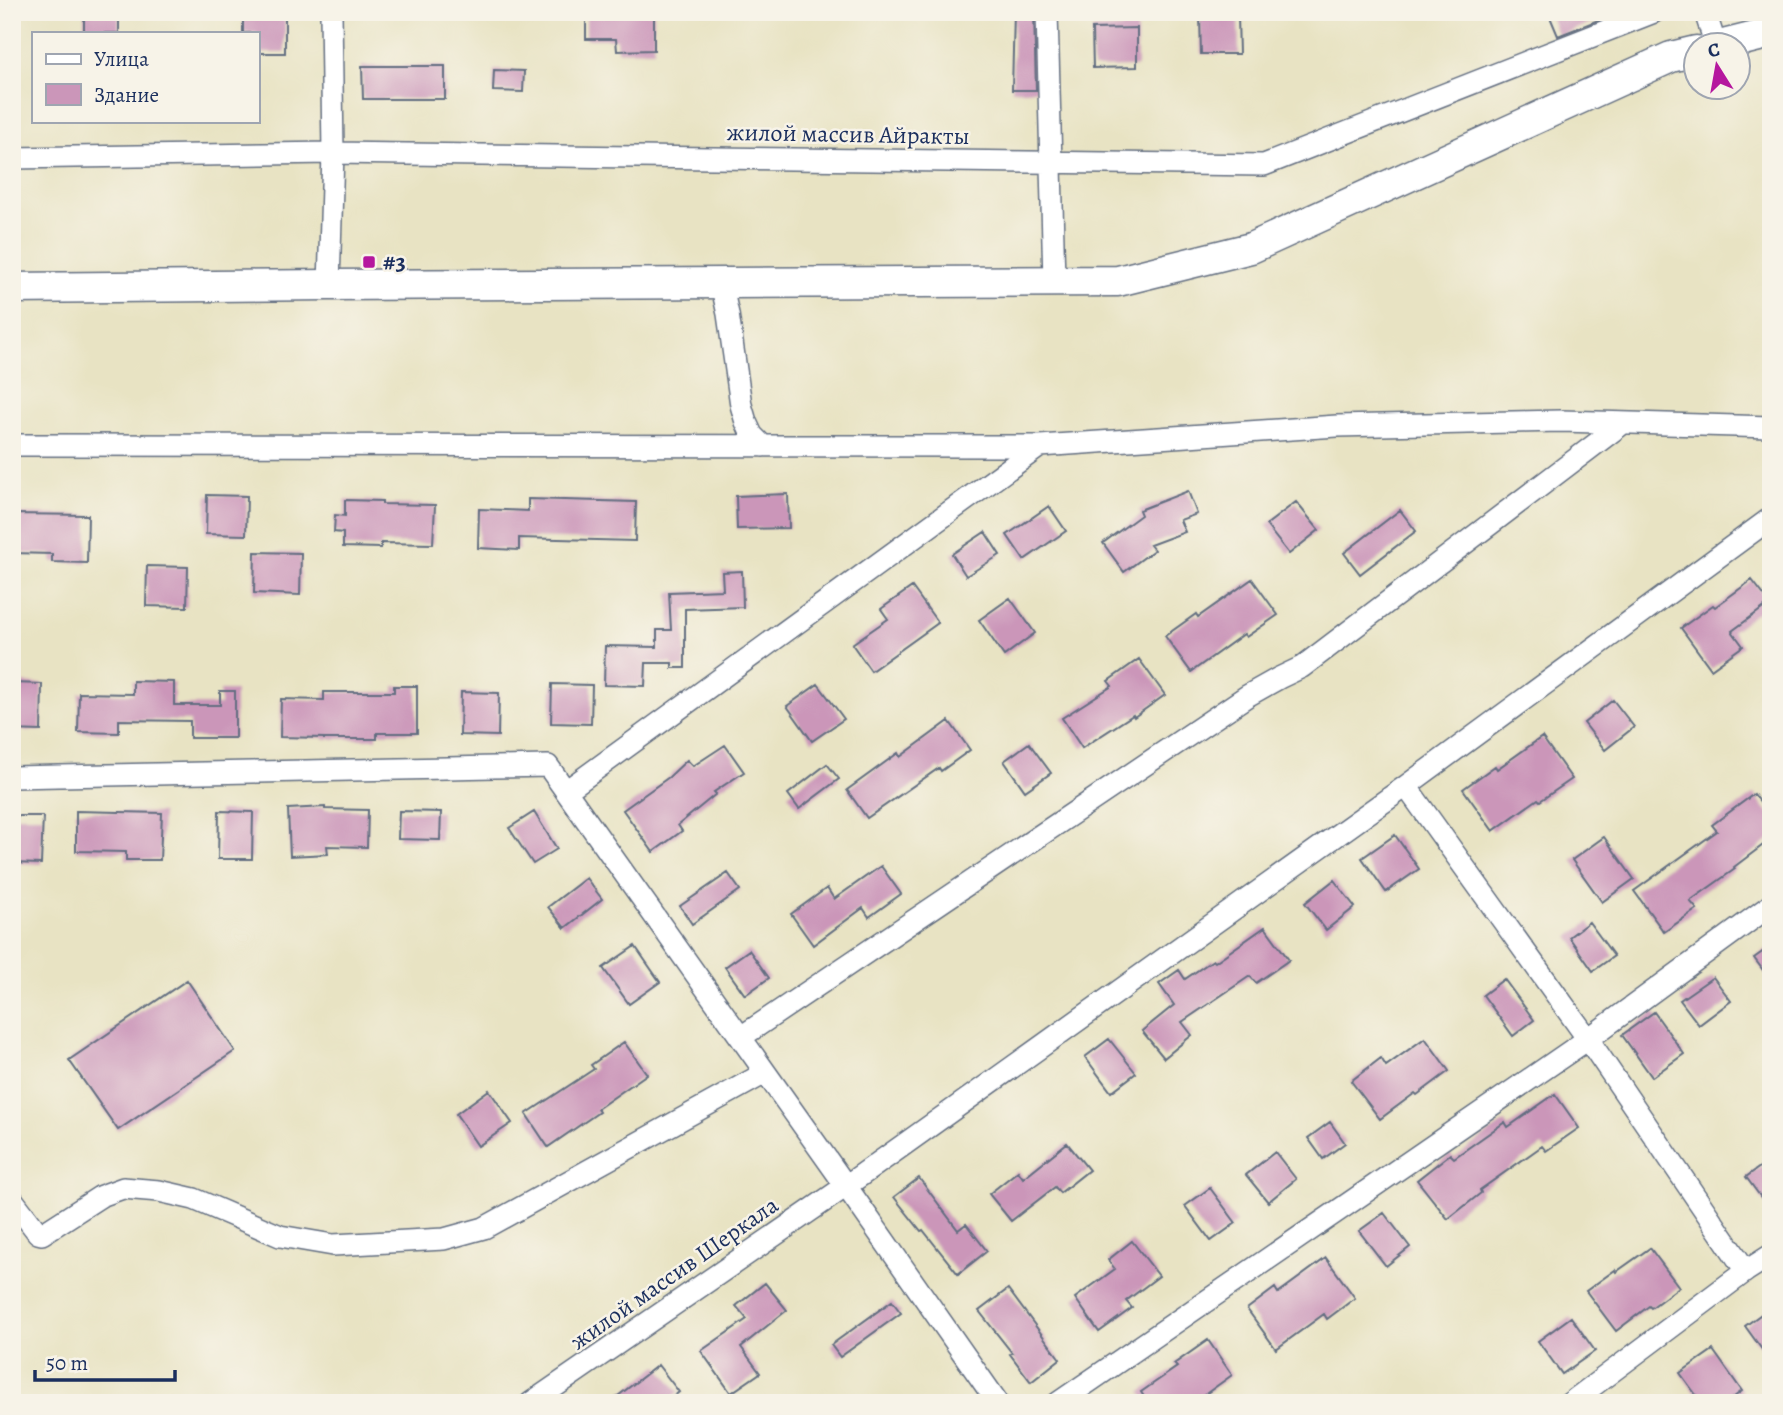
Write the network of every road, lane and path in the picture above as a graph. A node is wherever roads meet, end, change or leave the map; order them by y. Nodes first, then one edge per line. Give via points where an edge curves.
1 (331, 12) edge
2 (1047, 12) edge
3 (1654, 12) edge
4 (1705, 12) edge
5 (1713, 32) edge
6 (1771, 33) edge
7 (1752, 38) edge
8 (1682, 54) edge
9 (334, 153) junction
10 (12, 158) edge
11 (1052, 163) junction
12 (1054, 281) junction
13 (721, 283) junction
14 (329, 285) junction
15 (12, 288) edge
16 (1622, 424) junction
17 (1771, 427) edge
18 (12, 445) edge
19 (763, 446) junction
20 (1040, 446) junction
21 (1771, 517) edge
22 (12, 778) edge
23 (1406, 786) junction
24 (566, 791) junction
25 (1771, 905) edge
26 (741, 1037) junction
27 (1588, 1039) junction
28 (765, 1073) junction
29 (846, 1186) junction
30 (12, 1199) edge
31 (1771, 1255) edge
32 (1746, 1271) junction
33 (531, 1403) edge
34 (998, 1403) edge
35 (1058, 1403) edge
36 (1570, 1403) edge

1 - 9 street
2 - 11 street
3 - 11 street, жилой массив Айракты via 1264,165
4 - 5 street
6 - 7 main road
8 - 12 main road via 1251,248 1118,281
9 - 10 street, жилой массив Айракты
9 - 11 street, жилой массив Айракты
9 - 14 street
11 - 12 street
12 - 13 main road
13 - 14 main road
13 - 19 street via 741,405 752,435
14 - 15 main road
16 - 17 street
16 - 20 street via 1337,426
16 - 26 street via 1302,667 1247,696
18 - 19 street
19 - 20 street
20 - 24 street
21 - 23 street, жилой массив Шеркала
22 - 24 street via 548,766
23 - 27 street
23 - 29 street, жилой массив Шеркала
24 - 26 street
25 - 27 street
26 - 28 street
27 - 32 street
27 - 35 street
28 - 29 street
28 - 30 street via 484,1227 444,1238 333,1245 279,1236 194,1199 123,1188 101,1196 43,1234
29 - 33 street, жилой массив Шеркала
29 - 34 street
31 - 32 street
32 - 36 street

